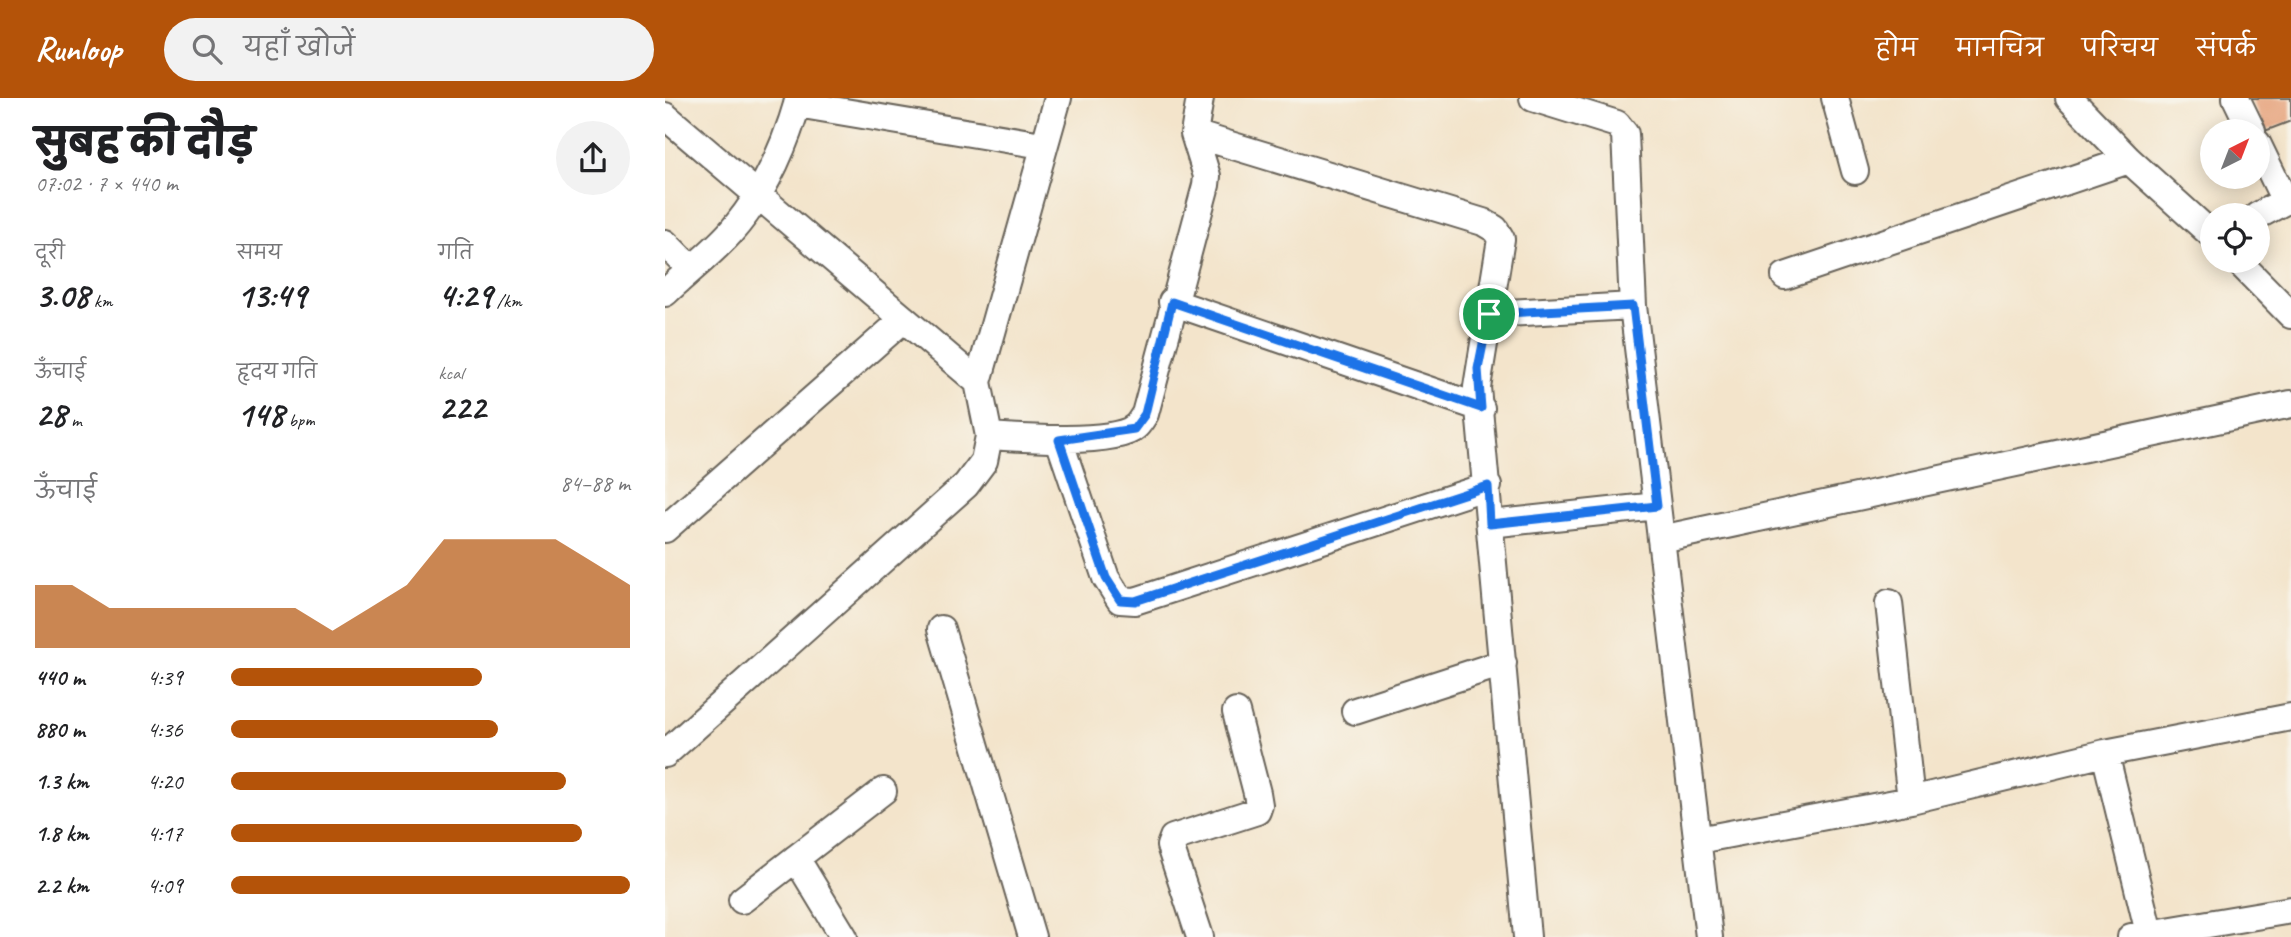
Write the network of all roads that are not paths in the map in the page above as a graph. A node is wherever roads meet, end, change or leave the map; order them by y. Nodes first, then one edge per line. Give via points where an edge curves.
1 (1058, 98) edge
2 (1200, 98) edge
3 (1533, 98) edge
4 (1835, 98) edge
5 (2069, 98) edge
6 (2236, 98) edge
7 (798, 101) edge
8 (665, 116) edge
9 (2246, 119) edge
10 (1194, 134) junction
11 (1042, 145) junction
12 (2129, 160) junction
13 (2270, 166) edge
14 (1855, 171) dead end
15 (760, 194) junction
16 (2288, 199) edge
17 (2270, 209) edge
18 (2200, 224) edge
19 (665, 243) edge
20 (691, 269) junction
21 (2250, 273) edge
22 (1785, 276) dead end
23 (665, 293) edge
24 (1172, 302) junction
25 (1633, 306) junction
26 (1489, 314) junction
27 (2291, 315) edge
28 (904, 319) junction
29 (978, 382) junction
30 (2291, 404) edge
31 (1481, 408) junction
32 (989, 436) junction
33 (1059, 440) junction
34 (1488, 486) junction
35 (1657, 506) junction
36 (1490, 524) junction
37 (665, 529) edge
38 (1661, 539) junction
39 (1889, 603) dead end
40 (941, 629) dead end
41 (1503, 663) junction
42 (1355, 711) dead end
43 (1236, 712) dead end
44 (2291, 717) edge
45 (2105, 752) junction
46 (665, 754) edge
47 (883, 791) dead end
48 (1911, 800) junction
49 (1698, 840) junction
50 (796, 858) junction
51 (742, 900) dead end
52 (2291, 910) edge
53 (2144, 936) edge
54 (844, 937) edge
55 (1032, 937) edge
56 (1200, 937) edge
57 (1527, 937) edge
58 (1709, 937) edge

1 - 11 street
2 - 10 street
3 - 25 street via 1617,124 1625,134
4 - 14 street
5 - 12 street
6 - 9 street
7 - 11 street
7 - 15 street
8 - 15 street
10 - 24 street via 1206,185
10 - 26 street via 1495,229 1501,252
11 - 29 street
12 - 18 street
12 - 22 street
13 - 16 street
15 - 20 street via 730,233
15 - 28 street
16 - 17 street
19 - 20 street
20 - 23 street
21 - 27 street
24 - 31 street
24 - 33 street via 1145,414 1134,429
25 - 26 street
25 - 35 street
26 - 31 street via 1478,369
28 - 29 street
28 - 37 street
29 - 32 street
30 - 38 street
31 - 34 street
32 - 33 street
32 - 46 street via 984,461 966,485
33 - 34 street via 1106,578 1120,600 1135,601
34 - 36 street
35 - 36 street
35 - 38 street
36 - 41 street
38 - 49 street
39 - 48 street
40 - 55 street
41 - 42 street
41 - 57 street
43 - 56 street via 1257,793 1257,811 1173,838 1170,846
44 - 45 street
45 - 48 street
45 - 53 street
47 - 50 street
48 - 49 street
49 - 58 street
50 - 51 street
50 - 54 street
52 - 53 street

